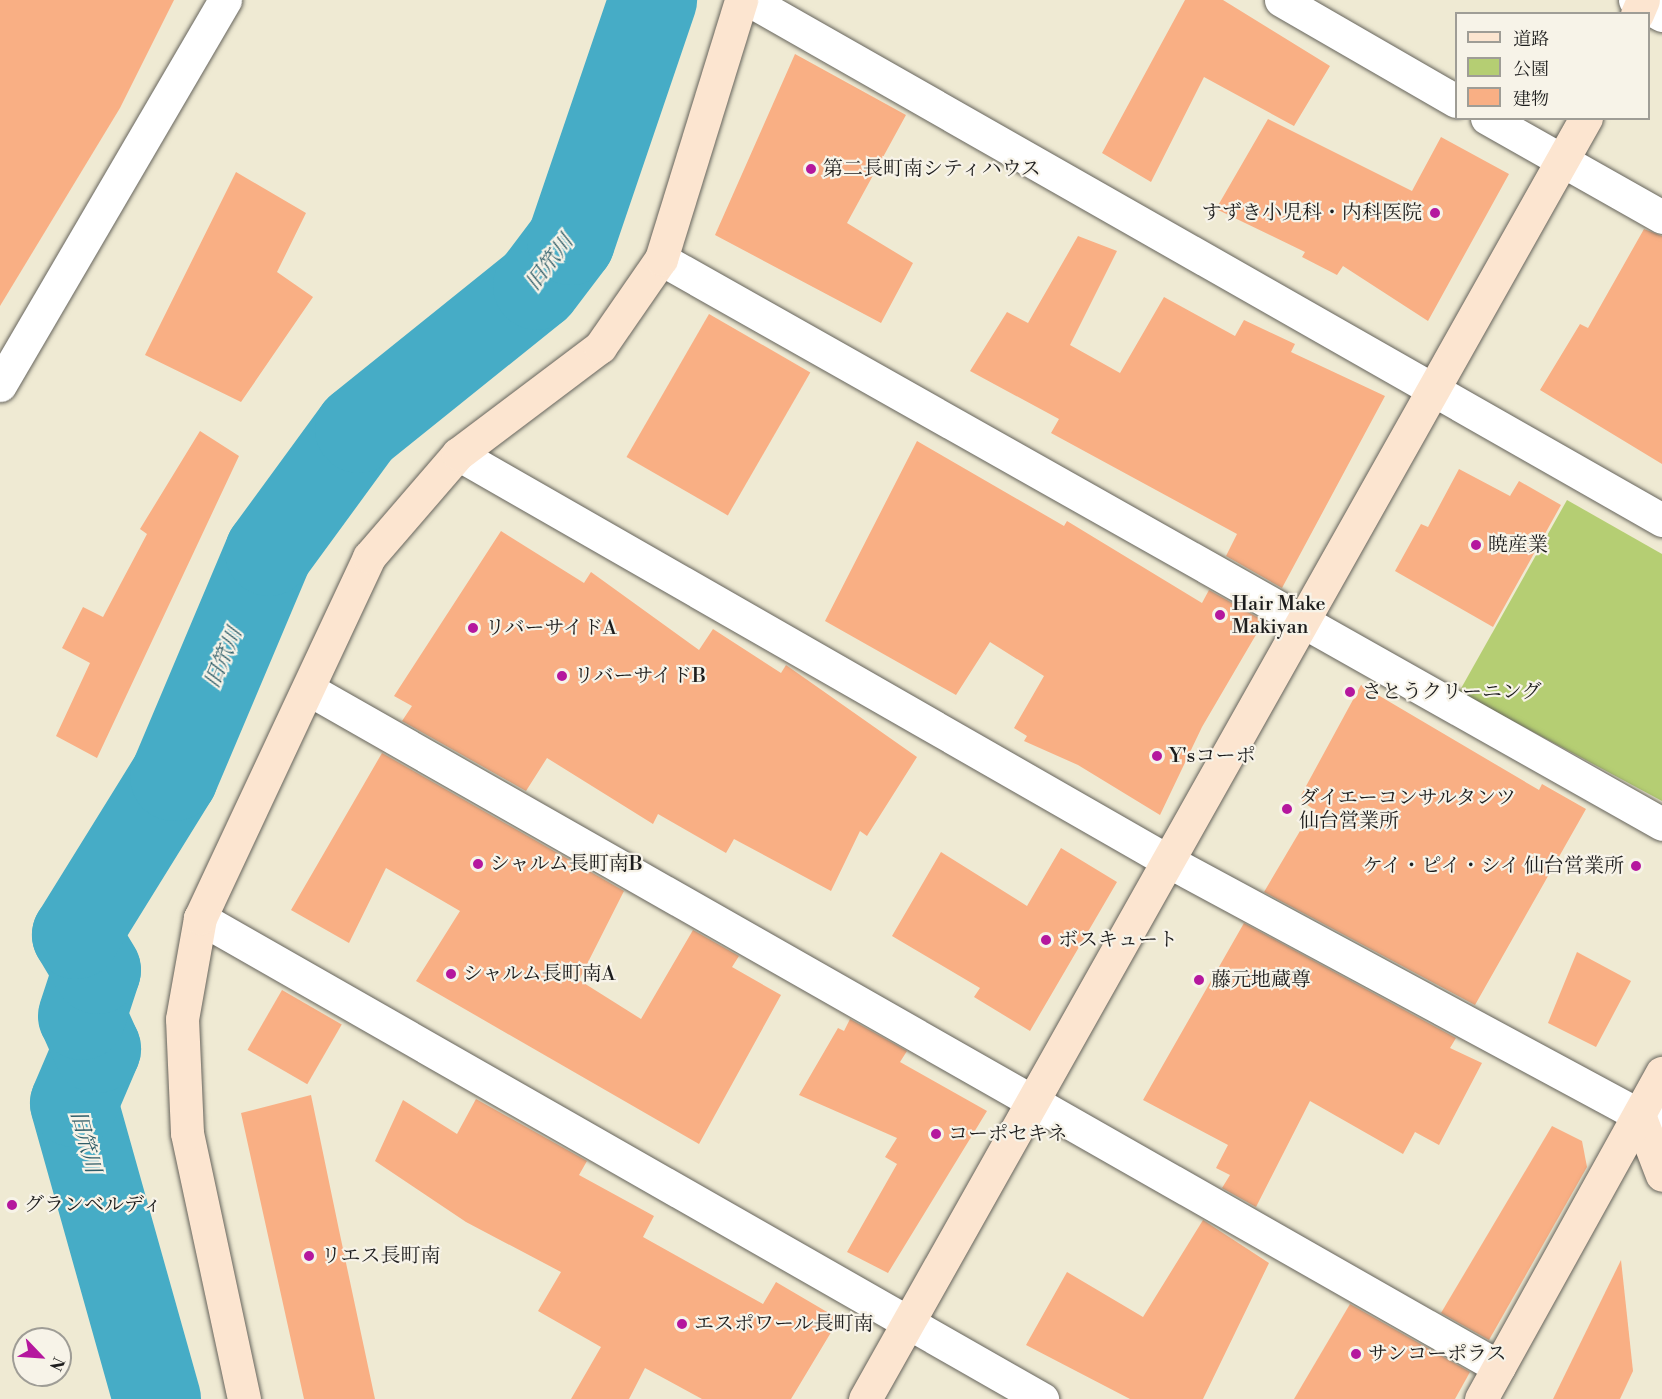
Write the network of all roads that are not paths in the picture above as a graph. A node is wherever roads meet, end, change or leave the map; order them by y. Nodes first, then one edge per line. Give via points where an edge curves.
1 (225, 0) edge
2 (741, 0) edge
3 (749, 0) edge
4 (1281, 0) edge
5 (1455, 100) edge
6 (1490, 120) edge
7 (1585, 120) edge
8 (1564, 163) junction
9 (1662, 217) edge
10 (661, 259) junction
11 (0, 385) edge
12 (1436, 391) junction
13 (458, 454) junction
14 (1662, 520) edge
15 (1305, 624) junction
16 (310, 690) junction
17 (1662, 824) edge
18 (1167, 861) junction
19 (200, 918) junction
20 (1662, 1073) edge
21 (1035, 1098) junction
22 (1650, 1117) edge
23 (1662, 1175) edge
24 (908, 1323) junction
25 (1499, 1367) junction
26 (244, 1399) edge
27 (865, 1399) edge
28 (1042, 1399) edge
29 (1481, 1399) edge

1 - 11 street
2 - 10 street
3 - 12 street
4 - 5 street
6 - 8 street
7 - 8 street
8 - 9 street
8 - 12 street
10 - 13 street via 600,347
10 - 15 street
12 - 14 street
12 - 15 street
13 - 16 street via 369,557
13 - 18 street
15 - 17 street
15 - 18 street
16 - 19 street
16 - 21 street
18 - 21 street
18 - 22 street
19 - 24 street
19 - 26 street via 182,1019 187,1133
20 - 22 street
21 - 24 street
21 - 25 street
22 - 23 street
22 - 25 street
24 - 27 street
24 - 28 street
25 - 29 street

